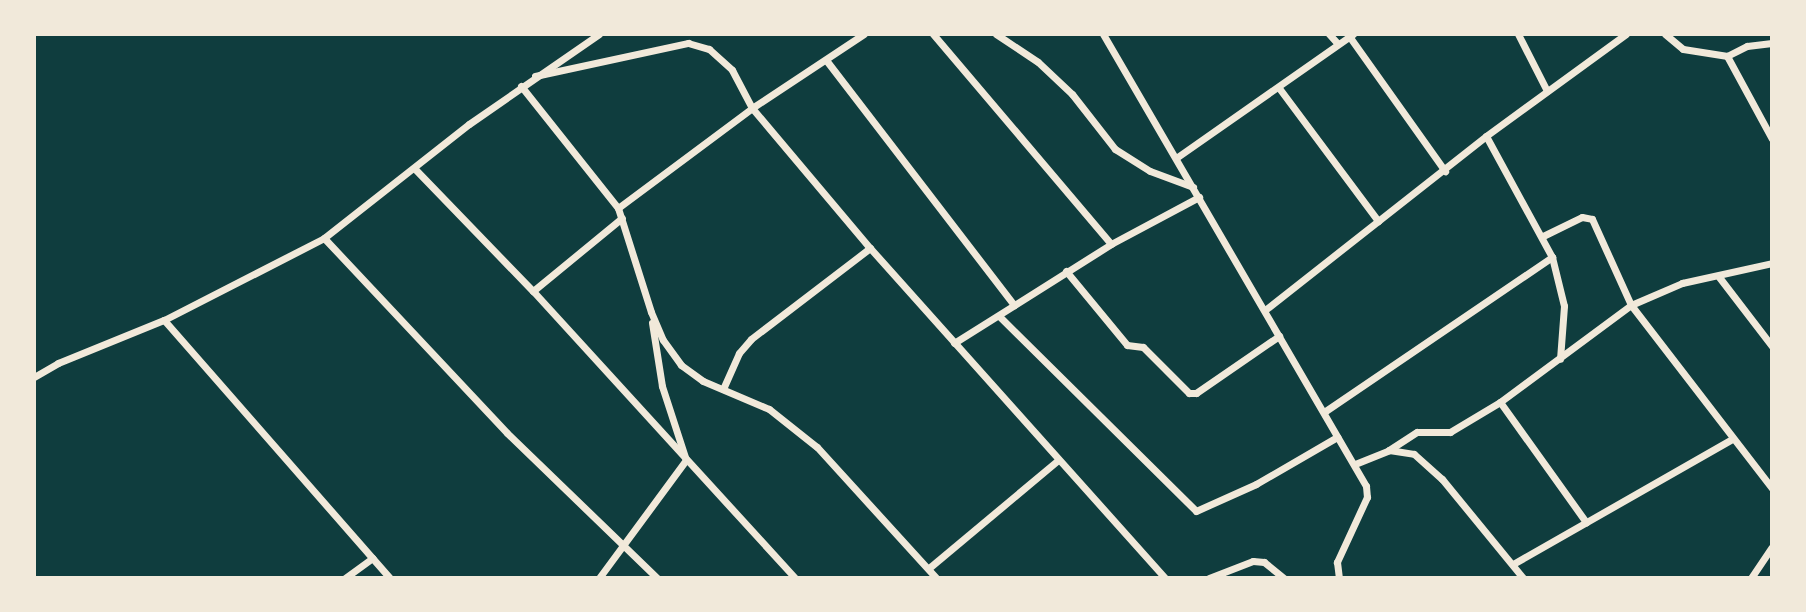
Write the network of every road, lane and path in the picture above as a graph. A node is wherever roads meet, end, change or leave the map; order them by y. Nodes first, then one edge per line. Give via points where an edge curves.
1 (599, 34) edge
2 (864, 34) edge
3 (933, 34) edge
4 (996, 34) edge
5 (1103, 34) edge
6 (1329, 34) edge
7 (1518, 34) edge
8 (1626, 34) edge
9 (1665, 34) edge
10 (1351, 35) edge
11 (1772, 43) edge
12 (1338, 44) junction
13 (1727, 56) junction
14 (826, 60) junction
15 (535, 76) junction
16 (521, 86) junction
17 (1279, 88) junction
18 (1547, 91) junction
19 (752, 108) junction
20 (1486, 136) junction
21 (1772, 139) edge
22 (1176, 158) junction
23 (415, 169) junction
24 (1445, 171) junction
25 (1193, 187) junction
26 (1199, 197) junction
27 (618, 208) junction
28 (622, 218) junction
29 (1378, 221) junction
30 (1543, 236) junction
31 (324, 238) junction
32 (1111, 244) junction
33 (870, 248) junction
34 (1552, 257) junction
35 (1772, 263) edge
36 (1066, 271) junction
37 (1719, 277) junction
38 (533, 291) junction
39 (1014, 305) junction
40 (1631, 305) junction
41 (1265, 310) junction
42 (651, 312) junction
43 (999, 316) junction
44 (164, 320) junction
45 (1279, 336) junction
46 (954, 343) junction
47 (1772, 346) edge
48 (1560, 359) junction
49 (34, 377) edge
50 (723, 389) junction
51 (1500, 402) junction
52 (1324, 412) junction
53 (1337, 437) junction
54 (1732, 439) junction
55 (1389, 450) junction
56 (686, 460) junction
57 (1057, 461) junction
58 (1355, 464) junction
59 (1772, 488) edge
60 (1586, 522) junction
61 (623, 547) junction
62 (1772, 547) edge
63 (373, 558) junction
64 (1513, 564) junction
65 (929, 568) junction
66 (345, 578) edge
67 (390, 578) edge
68 (599, 578) edge
69 (657, 578) edge
70 (795, 578) edge
71 (936, 578) edge
72 (1165, 578) edge
73 (1209, 578) edge
74 (1284, 578) edge
75 (1339, 578) edge
76 (1523, 578) edge
77 (1751, 578) edge

1 - 15 street
2 - 14 street
3 - 32 street
4 - 25 street via 1038,62 1072,94 1115,149 1150,171
5 - 22 street
6 - 12 street
7 - 18 street
8 - 18 street
9 - 13 street via 1683,49
10 - 12 street
10 - 24 street
11 - 13 street via 1747,46
12 - 17 street
13 - 21 street
14 - 19 street
14 - 39 street
15 - 16 street
15 - 19 street via 688,43 709,49 732,70
16 - 23 street
16 - 27 street
17 - 22 street
17 - 29 street
18 - 20 street
19 - 27 street
19 - 33 street
20 - 24 street
20 - 30 street
22 - 25 street
23 - 31 street
23 - 38 street
24 - 29 street
25 - 26 street
26 - 32 street
26 - 41 street
27 - 28 street
28 - 38 street
28 - 42 street
29 - 41 street
30 - 34 street
30 - 40 street via 1582,217 1592,219
31 - 44 street
31 - 61 street via 507,433
32 - 36 street
33 - 46 street
33 - 50 street via 751,339
34 - 48 street via 1564,306
34 - 52 street
35 - 37 street
36 - 39 street
36 - 45 street via 1127,345 1143,347 1189,393
37 - 40 street via 1682,283
37 - 47 street
38 - 56 street
39 - 43 street
40 - 48 street
40 - 54 street
41 - 45 street
42 - 50 street via 681,365
42 - 56 street via 662,386
43 - 46 street
43 - 53 street via 1196,511
44 - 49 street
44 - 63 street
45 - 52 street
46 - 57 street
48 - 51 street
50 - 65 street via 769,409 817,447
51 - 55 street via 1450,432 1417,432
51 - 60 street
52 - 53 street
53 - 58 street
54 - 59 street
54 - 60 street
55 - 58 street
55 - 64 street via 1414,454 1430,466
56 - 61 street
56 - 70 street
57 - 65 street
57 - 72 street
58 - 75 street via 1367,497 1337,562
60 - 64 street
61 - 68 street
61 - 69 street
62 - 77 street
63 - 66 street
63 - 67 street
64 - 76 street
65 - 71 street
73 - 74 street via 1253,561 1264,562

